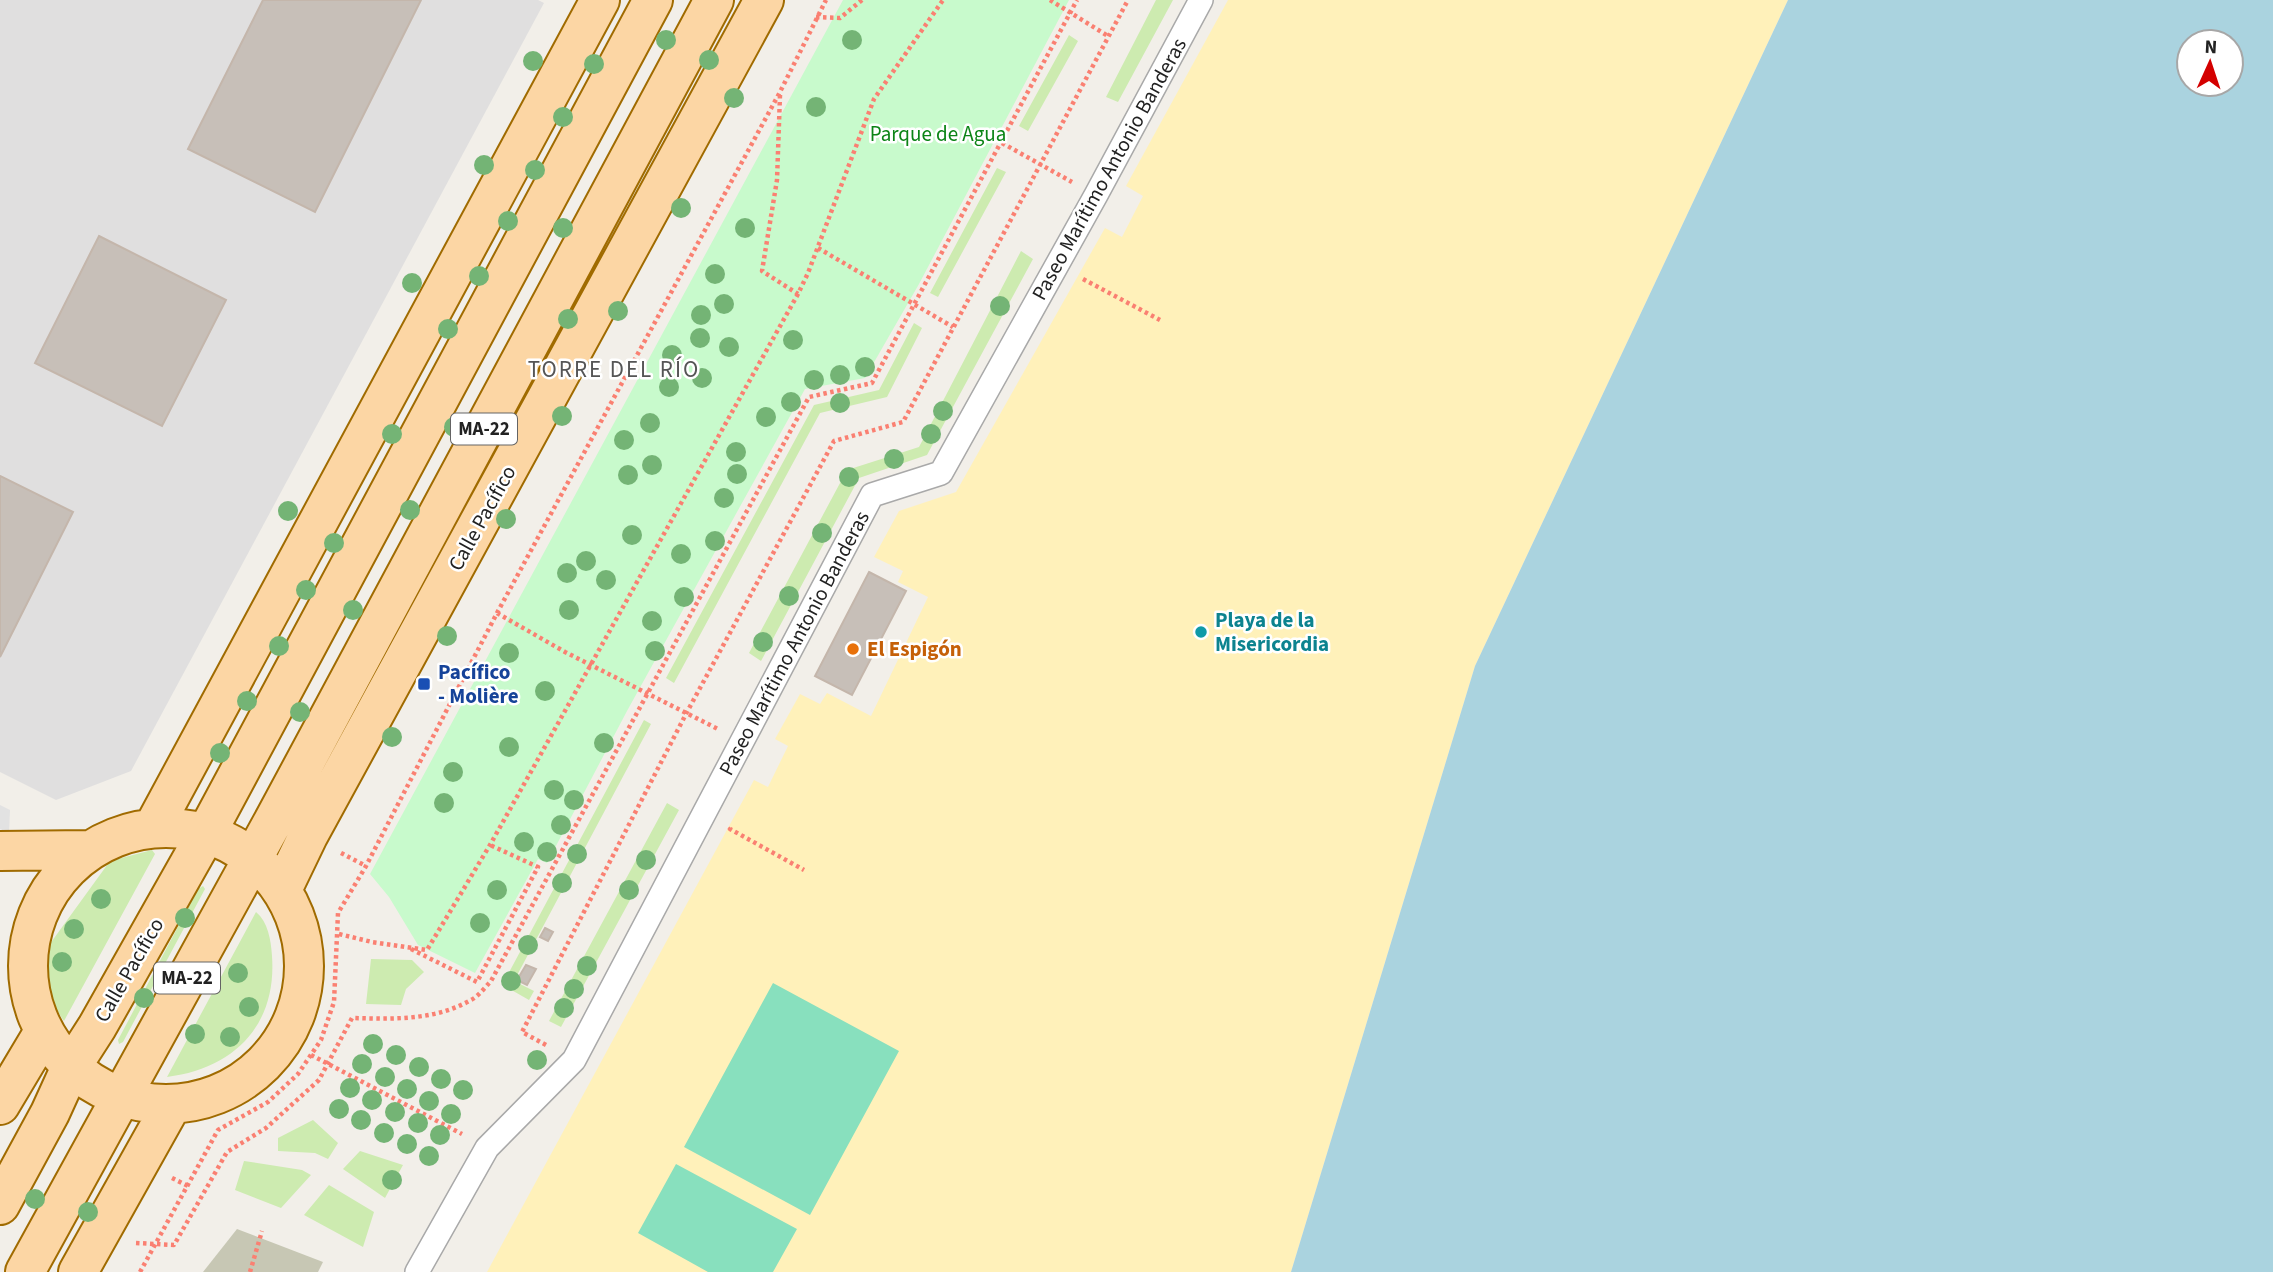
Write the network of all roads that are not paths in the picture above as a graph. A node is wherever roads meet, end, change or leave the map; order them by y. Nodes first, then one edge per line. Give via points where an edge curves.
1 (600, 0) edge
2 (653, 0) edge
3 (714, 0) edge
4 (764, 0) edge
5 (1201, 0) edge
6 (153, 828) junction
7 (206, 834) junction
8 (88, 850) junction
9 (0, 851) edge
10 (253, 858) junction
11 (282, 890) junction
12 (0, 934) edge
13 (24, 966) junction
14 (43, 1033) junction
15 (70, 1069) junction
16 (121, 1099) junction
17 (0, 1105) edge
18 (172, 1106) junction
19 (0, 1205) edge
20 (25, 1272) edge
21 (78, 1272) edge
22 (417, 1272) edge

1 - 6 main road
2 - 7 main road, Calle Pacífico / MA-22
3 - 10 main road, Calle Pacífico / MA-22
4 - 11 main road, Calle Pacífico
5 - 22 street, Paseo Marítimo Antonio Banderas via 941,473 872,495 574,1060 487,1148
6 - 7 main road
6 - 8 main road via 127,832
7 - 10 main road
7 - 15 main road, Calle Pacífico / MA-22
8 - 9 main road
8 - 13 main road via 43,899
10 - 11 main road
10 - 16 main road, Calle Pacífico / MA-22
11 - 18 main road via 293,908 305,973 293,1024 264,1065 225,1093
12 - 13 main road
13 - 14 main road
14 - 15 main road
14 - 17 main road
15 - 16 main road
15 - 19 main road, Calle Pacífico / MA-22
16 - 18 main road
16 - 20 main road, Calle Pacífico / MA-22
18 - 21 main road

